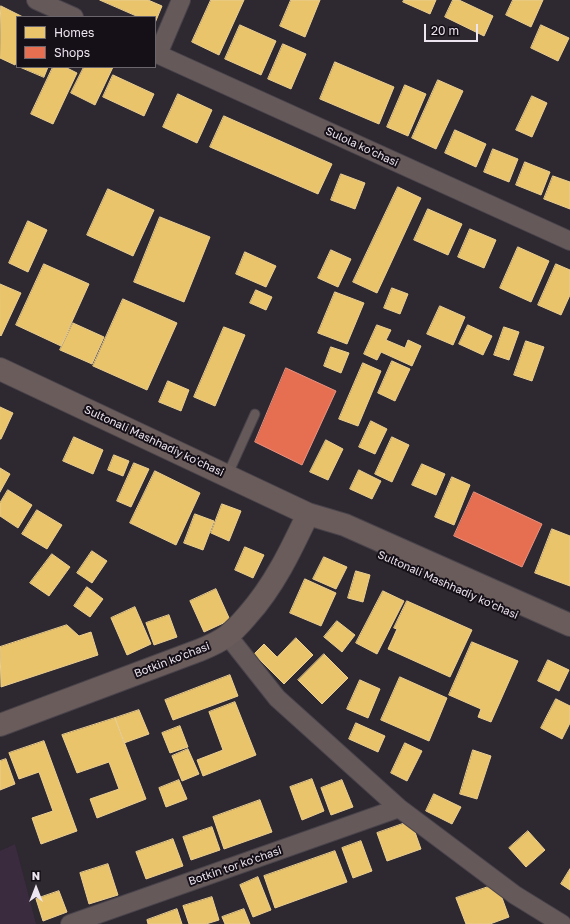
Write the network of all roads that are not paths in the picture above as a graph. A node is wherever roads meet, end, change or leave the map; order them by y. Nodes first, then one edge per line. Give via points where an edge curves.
1 (36, 0) edge
2 (181, 0) edge
3 (72, 16) edge
4 (156, 53) edge
5 (570, 241) edge
6 (0, 369) edge
7 (255, 414) dead end
8 (227, 476) junction
9 (308, 514) junction
10 (570, 625) edge
11 (228, 636) junction
12 (570, 639) edge
13 (2, 721) edge
14 (399, 808) junction
15 (70, 924) edge
16 (562, 924) edge

1 - 3 street
2 - 4 street
4 - 5 street, Sulola ko'chasi
6 - 8 street, Sultonali Mashhadiy ko'chasi
7 - 8 lane
8 - 9 street, Sultonali Mashhadiy ko'chasi
9 - 10 street, Sultonali Mashhadiy ko'chasi via 345,525
9 - 11 street, Botkin ko'chasi via 267,591
9 - 12 street, Sultonali Mashhadiy ko'chasi via 337,537
11 - 13 street, Botkin ko'chasi via 200,650
11 - 14 street via 277,698
14 - 15 street, Botkin tor ko'chasi
14 - 16 street via 515,895

